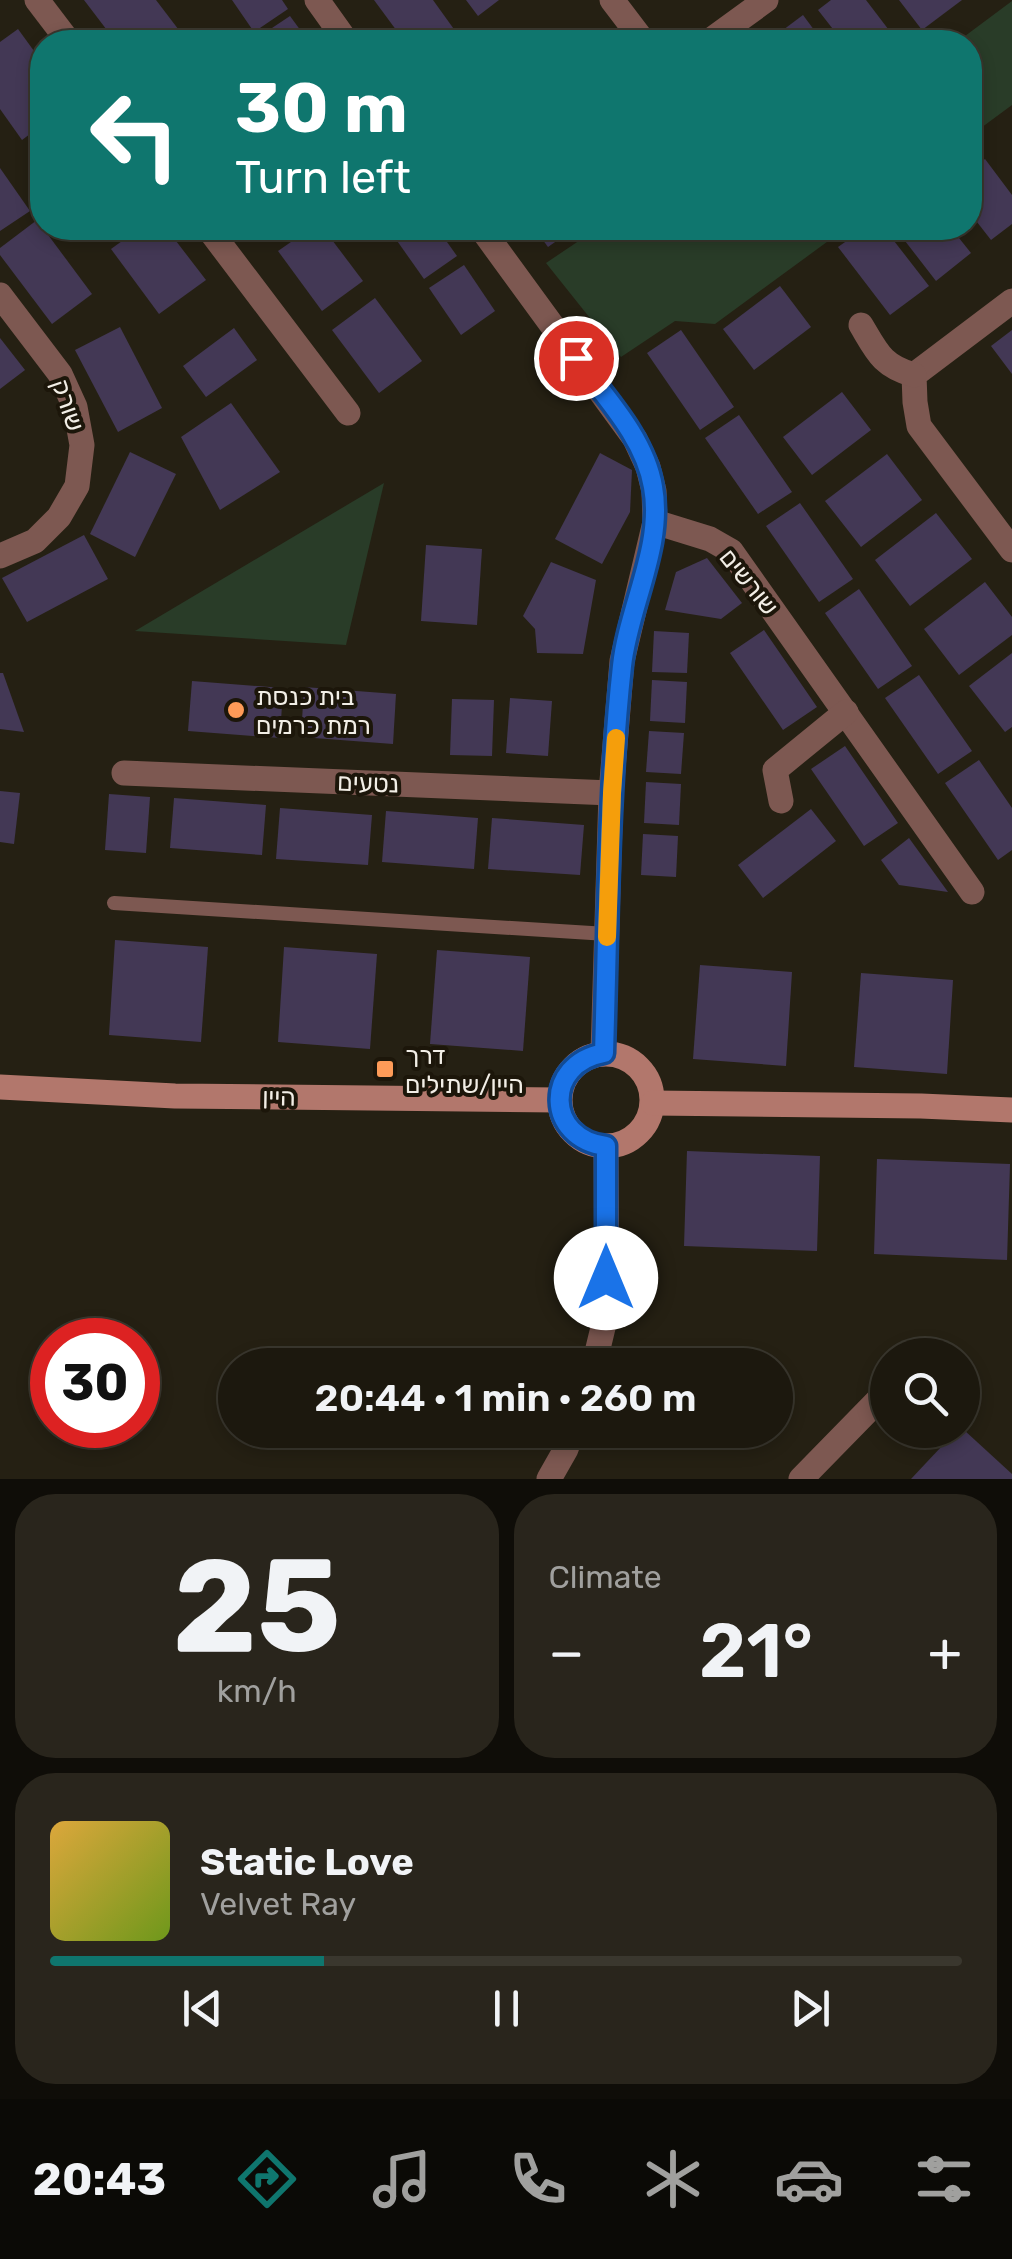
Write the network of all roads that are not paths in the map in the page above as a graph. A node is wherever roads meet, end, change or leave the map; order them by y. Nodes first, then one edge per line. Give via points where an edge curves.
1 (37, 0) edge
2 (316, 0) edge
3 (612, 0) edge
4 (766, 0) edge
5 (60, 30) edge
6 (338, 30) edge
7 (635, 30) edge
8 (725, 30) edge
9 (217, 240) edge
10 (491, 240) edge
11 (0, 295) edge
12 (1012, 300) edge
13 (860, 325) dead end
14 (914, 375) junction
15 (348, 413) dead end
16 (655, 522) junction
17 (1012, 550) edge
18 (0, 556) edge
19 (846, 712) junction
20 (124, 773) dead end
21 (612, 793) junction
22 (780, 800) dead end
23 (972, 892) dead end
24 (114, 903) dead end
25 (608, 934) junction
26 (604, 1053) junction
27 (0, 1087) edge
28 (559, 1100) junction
29 (653, 1103) junction
30 (1012, 1110) edge
31 (606, 1146) junction
32 (598, 1348) edge
33 (870, 1408) edge
34 (566, 1448) edge
35 (549, 1479) edge
36 (801, 1479) edge

1 - 5 street
2 - 6 street
3 - 7 street
4 - 8 street
9 - 15 street
10 - 16 street via 635,439 654,491
11 - 18 street, שורק via 60,374 82,444 77,486 58,517 35,542
12 - 14 street
13 - 14 street via 893,369
14 - 17 street via 919,426
16 - 19 street, שורשים via 710,538 731,552
16 - 21 street via 622,661
19 - 22 street via 775,770
19 - 23 street, שורשים
20 - 21 street, נטעים
21 - 25 street
24 - 25 lane
25 - 26 street
26 - 28 street via 572,1068
26 - 29 street via 644,1073
27 - 28 street, היין
28 - 31 street via 573,1133
29 - 30 street
29 - 31 street via 633,1139
31 - 32 street via 607,1310
33 - 36 street
34 - 35 street

